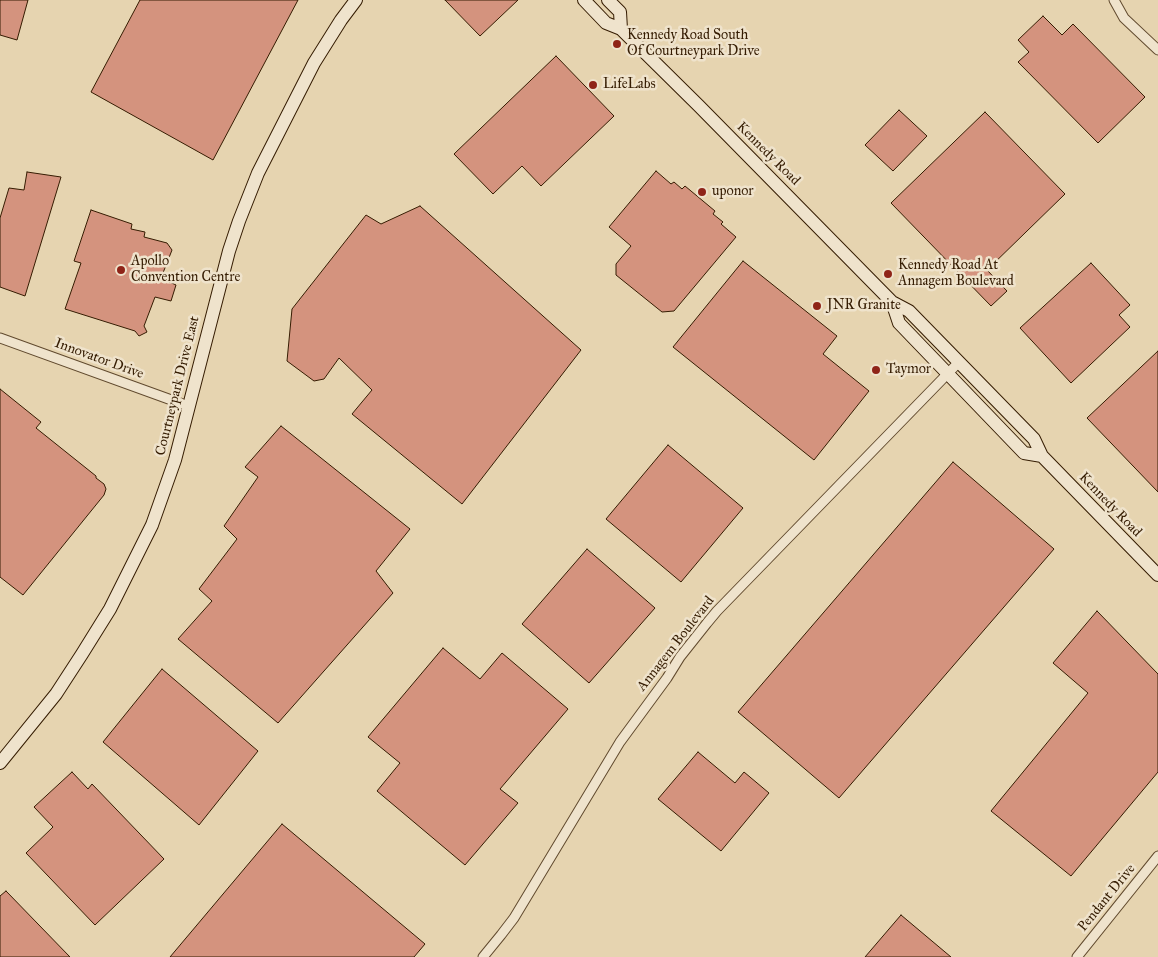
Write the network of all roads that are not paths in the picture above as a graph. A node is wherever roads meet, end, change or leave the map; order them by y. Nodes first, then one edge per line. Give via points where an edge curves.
1 (356, 0) edge
2 (584, 0) edge
3 (608, 0) edge
4 (1114, 0) edge
5 (621, 29) junction
6 (1158, 50) edge
7 (892, 302) junction
8 (0, 338) edge
9 (959, 362) junction
10 (948, 374) junction
11 (188, 406) junction
12 (1042, 456) junction
13 (1158, 575) edge
14 (0, 763) edge
15 (1158, 856) edge
16 (483, 957) edge
17 (1077, 957) edge

1 - 11 main road, Courtneypark Drive East via 314,63 258,173 229,251
2 - 5 main road, Kennedy Road via 606,23
3 - 5 main road, Kennedy Road via 620,12
4 - 6 street via 1124,18
5 - 7 main road, Kennedy Road
7 - 9 main road, Kennedy Road via 909,311
7 - 10 main road, Kennedy Road via 899,323
8 - 11 street, Innovator Drive
9 - 10 street, Annagem Boulevard
9 - 12 main road, Kennedy Road via 1034,440
10 - 12 main road, Kennedy Road via 1024,453
10 - 16 street, Annagem Boulevard via 699,633 620,742 519,910
11 - 14 main road, Courtneypark Drive East via 175,460 152,525 110,609 56,694
12 - 13 main road, Kennedy Road
15 - 17 street, Pendant Drive

